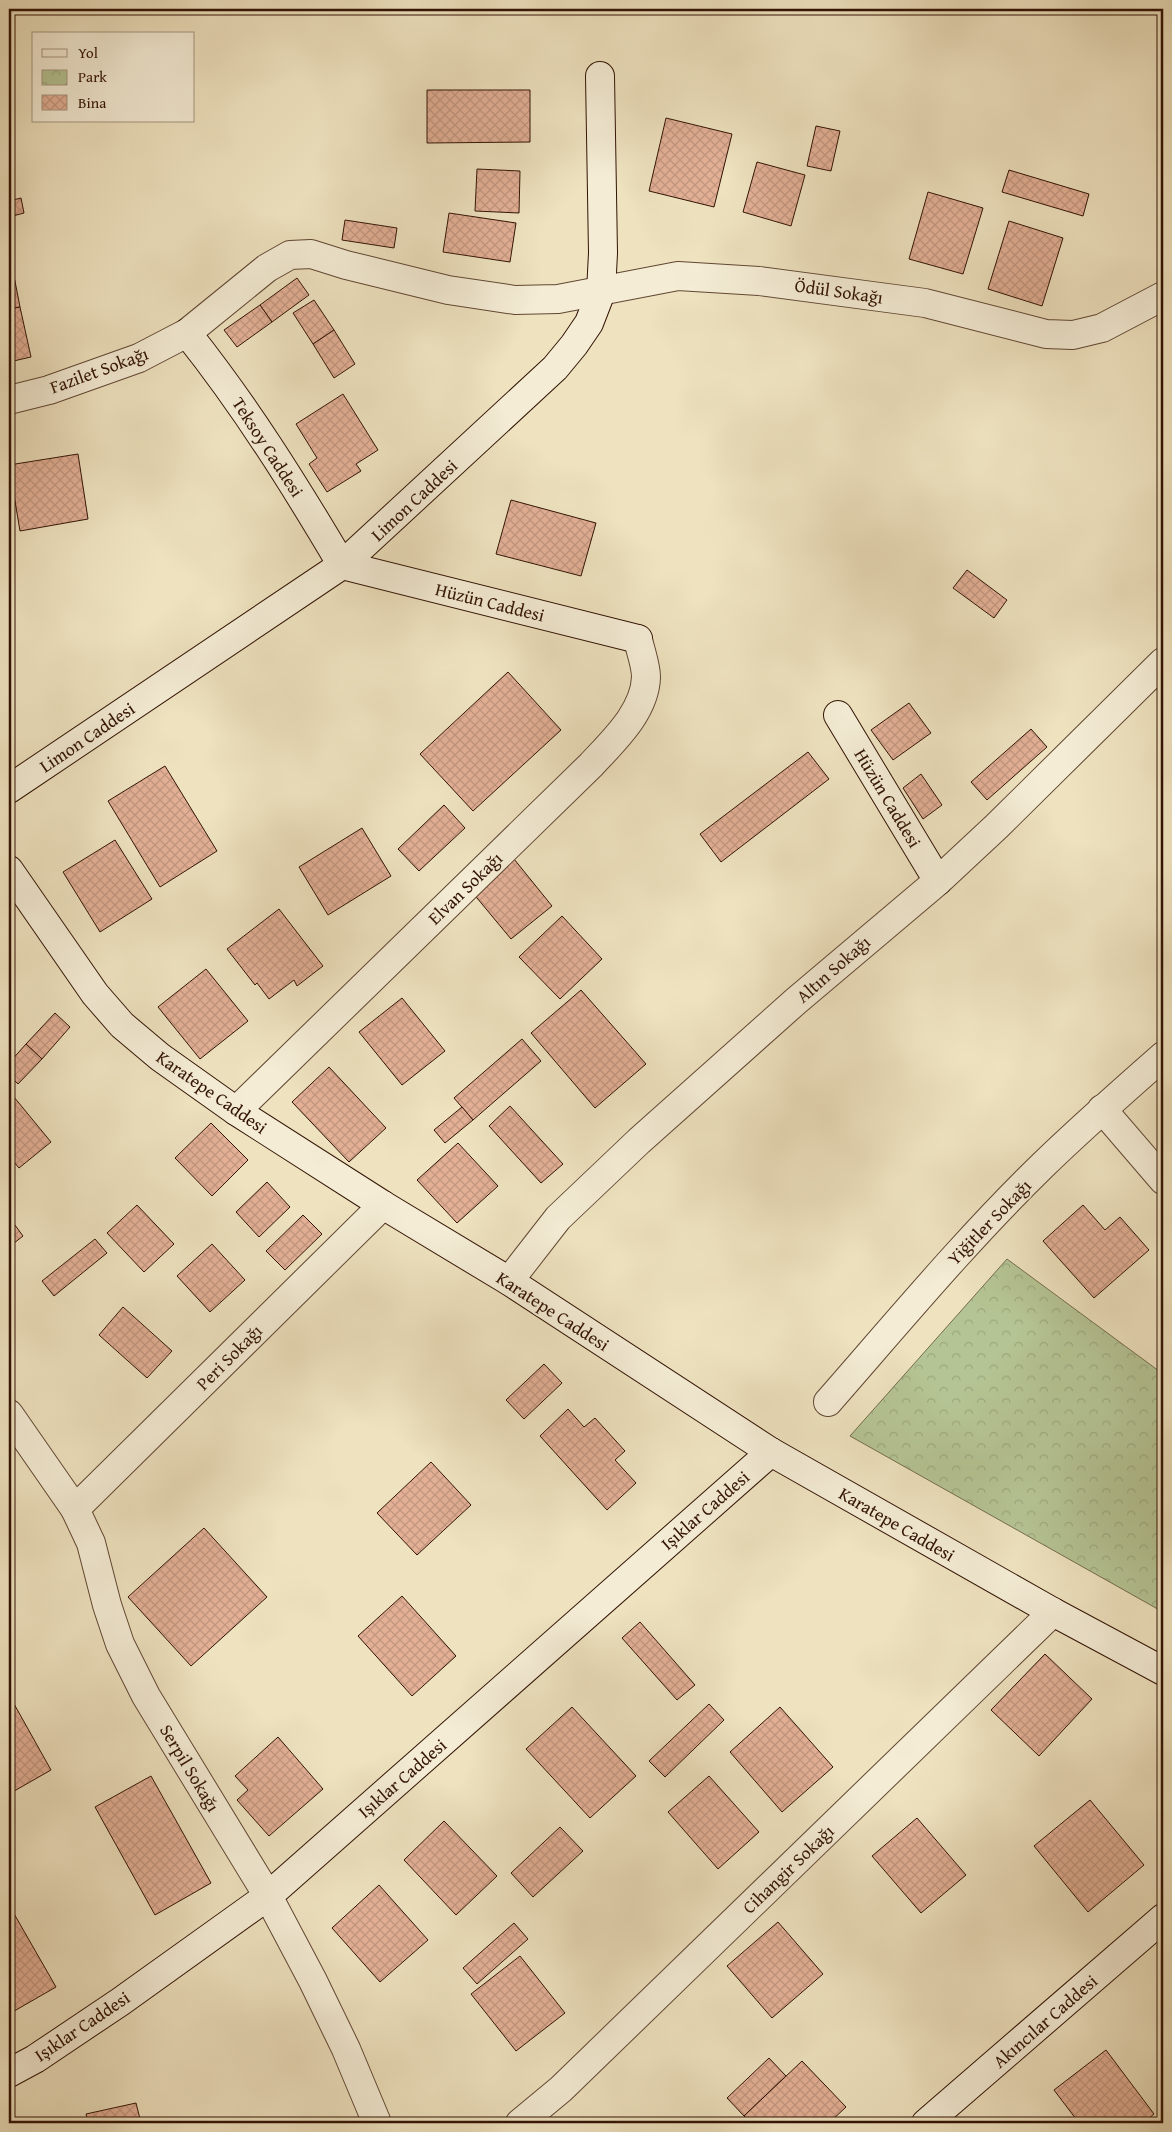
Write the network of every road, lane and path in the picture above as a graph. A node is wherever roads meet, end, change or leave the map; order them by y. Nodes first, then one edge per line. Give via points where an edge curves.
1 (600, 76) dead end
2 (602, 292) junction
3 (1163, 296) edge
4 (187, 333) junction
5 (9, 400) edge
6 (342, 565) junction
7 (638, 638) joint
8 (1163, 662) edge
9 (838, 715) dead end
10 (9, 789) edge
11 (9, 870) edge
12 (938, 881) junction
13 (1163, 1056) edge
14 (1102, 1109) junction
15 (236, 1111) junction
16 (1163, 1180) edge
17 (383, 1205) junction
18 (509, 1281) junction
19 (828, 1402) dead end
20 (9, 1414) edge
21 (771, 1452) junction
22 (75, 1509) junction
23 (1053, 1612) junction
24 (1163, 1671) edge
25 (268, 1896) junction
26 (1163, 1918) edge
27 (9, 2073) edge
28 (377, 2123) edge
29 (520, 2123) edge
30 (926, 2123) edge

1 - 2 street, Limon Caddesi
2 - 3 street, Ödül Sokağı via 678,276 759,280 925,304 1046,334 1074,335 1102,328
2 - 4 street, Ödül Sokağı via 558,300 515,300 448,290 311,254 290,255 267,268
2 - 6 street, Limon Caddesi via 589,323 555,368
4 - 5 street, Fazilet Sokağı via 98,374
4 - 6 street, Teksoy Caddesi via 276,455
6 - 7 street, Hüzün Caddesi
6 - 10 street, Limon Caddesi
7 - 15 street, Elvan Sokağı via 646,676 640,701 622,731 592,765
8 - 12 street, Altın Sokağı
9 - 12 street, Hüzün Caddesi
11 - 15 street, Karatepe Caddesi via 95,994 122,1025 160,1057
12 - 18 street, Altın Sokağı via 796,1001 639,1142 558,1218
13 - 14 street, Yiğitler Sokağı
14 - 16 street
14 - 19 street, Yiğitler Sokağı via 1041,1167 945,1268
15 - 17 street, Karatepe Caddesi
17 - 18 street, Karatepe Caddesi
17 - 22 street, Peri Sokağı
18 - 21 street, Karatepe Caddesi
20 - 22 street, Serpil Sokağı
21 - 23 street, Karatepe Caddesi
21 - 25 street, Işıklar Caddesi
22 - 25 street, Serpil Sokağı via 91,1543 124,1653 146,1696
23 - 24 street, Karatepe Caddesi
23 - 29 street, Cihangir Sokağı via 561,2089
25 - 27 street, Işıklar Caddesi via 120,2002
25 - 28 street, Serpil Sokağı via 337,2032
26 - 30 street, Akıncılar Caddesi

